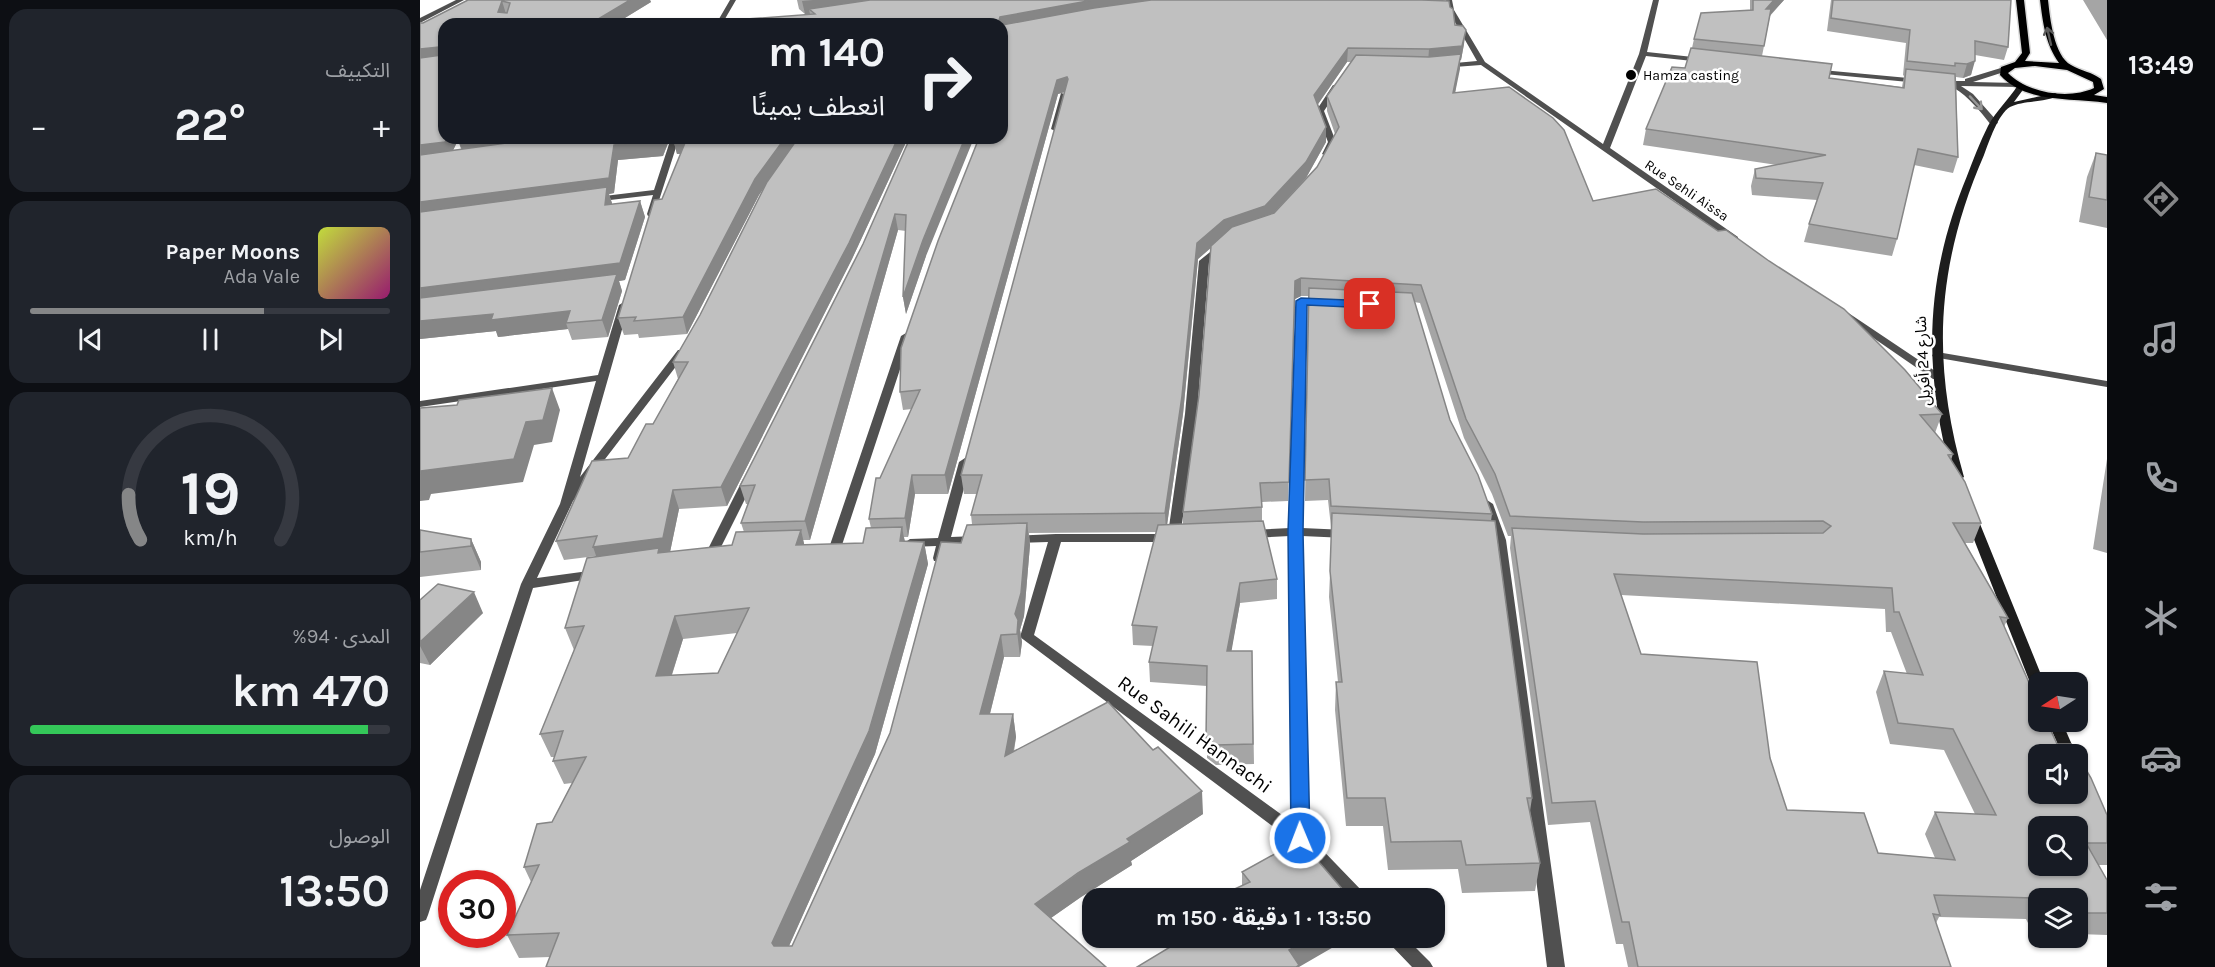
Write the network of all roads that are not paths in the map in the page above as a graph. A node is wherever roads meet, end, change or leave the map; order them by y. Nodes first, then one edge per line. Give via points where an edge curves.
1 (461, 0) edge
2 (733, 0) edge
3 (1449, 0) edge
4 (1656, 0) edge
5 (2020, 0) edge
6 (2044, 0) edge
7 (1440, 9) edge
8 (1451, 10) junction
9 (722, 18) edge
10 (420, 21) edge
11 (1643, 54) junction
12 (1712, 61) edge
13 (1482, 63) junction
14 (2019, 63) junction
15 (1428, 67) edge
16 (2067, 67) junction
17 (2004, 69) junction
18 (1805, 70) edge
19 (2091, 76) junction
20 (2107, 82) edge
21 (1339, 83) edge
22 (1955, 85) junction
23 (2019, 86) junction
24 (1064, 95) edge
25 (2055, 95) junction
26 (2077, 96) junction
27 (2107, 100) edge
28 (2009, 105) junction
29 (1994, 123) junction
30 (1052, 138) edge
31 (673, 144) edge
32 (1605, 150) junction
33 (1322, 161) edge
34 (657, 192) junction
35 (586, 202) edge
36 (648, 223) edge
37 (1228, 240) edge
38 (1742, 243) edge
39 (626, 297) edge
40 (1336, 303) edge
41 (1839, 310) edge
42 (910, 323) edge
43 (688, 344) edge
44 (1937, 355) junction
45 (603, 377) junction
46 (1937, 377) junction
47 (2107, 384) edge
48 (420, 404) edge
49 (968, 451) edge
50 (755, 467) edge
51 (1961, 487) edge
52 (1484, 495) edge
53 (566, 504) junction
54 (1969, 509) edge
55 (1296, 532) junction
56 (1240, 535) edge
57 (1360, 535) edge
58 (1056, 538) junction
59 (944, 541) junction
60 (899, 543) edge
61 (855, 545) edge
62 (700, 557) edge
63 (606, 573) edge
64 (934, 575) edge
65 (528, 584) junction
66 (2033, 672) edge
67 (1300, 838) junction
68 (1348, 888) edge
69 (420, 915) edge
70 (1404, 948) edge
71 (1420, 966) edge
72 (1556, 967) edge

1 - 10 street
2 - 9 street
3 - 8 street, Rue Sehli Aissa
4 - 11 street
5 - 14 main road via 2026,53
16 -> 6 main road via 2053,50 2048,36
7 - 8 street
8 - 13 street, Rue Sehli Aissa
11 - 12 street
11 - 32 street
13 - 15 street
13 - 32 street, Rue Sehli Aissa
14 - 16 main road
14 - 17 main road
16 - 19 main road
17 - 22 street
17 - 23 main road via 2004,76
18 - 22 street
19 - 20 main road
19 - 26 main road via 2100,84 2099,89
21 - 33 street via 1320,111 1332,142
22 - 23 street
22 -> 29 street
23 - 25 main road
23 - 28 main road, شارع 24 أفريل
24 - 30 street
25 - 26 main road
25 - 28 main road
26 - 27 main road
28 - 29 main road, شارع 24 أفريل
29 - 44 main road, شارع 24 أفريل via 1961,195 1947,246 1937,299
31 - 34 street
32 - 38 street, Rue Sehli Aissa
34 - 35 street
34 - 36 street
37 - 58 street via 1204,261 1180,538
39 - 45 street
40 - 55 street via 1301,301
41 - 46 street
42 - 61 street via 831,545
43 - 53 street
44 - 46 main road, شارع 24 أفريل
44 - 47 street
45 - 48 street
45 - 53 street
46 - 51 main road, شارع 24 أفريل via 1946,443
49 - 59 street
50 - 62 street via 719,549
52 - 72 street via 1500,540
53 - 65 street
54 - 66 main road
55 - 56 street
55 - 57 street
55 - 67 street
58 - 59 street
58 - 67 street, Rue Sahili Hannachi via 1027,637
59 - 60 street
59 - 64 street
63 - 65 street
65 - 69 street
67 - 68 street, Rue Sahili Hannachi
70 - 71 street

